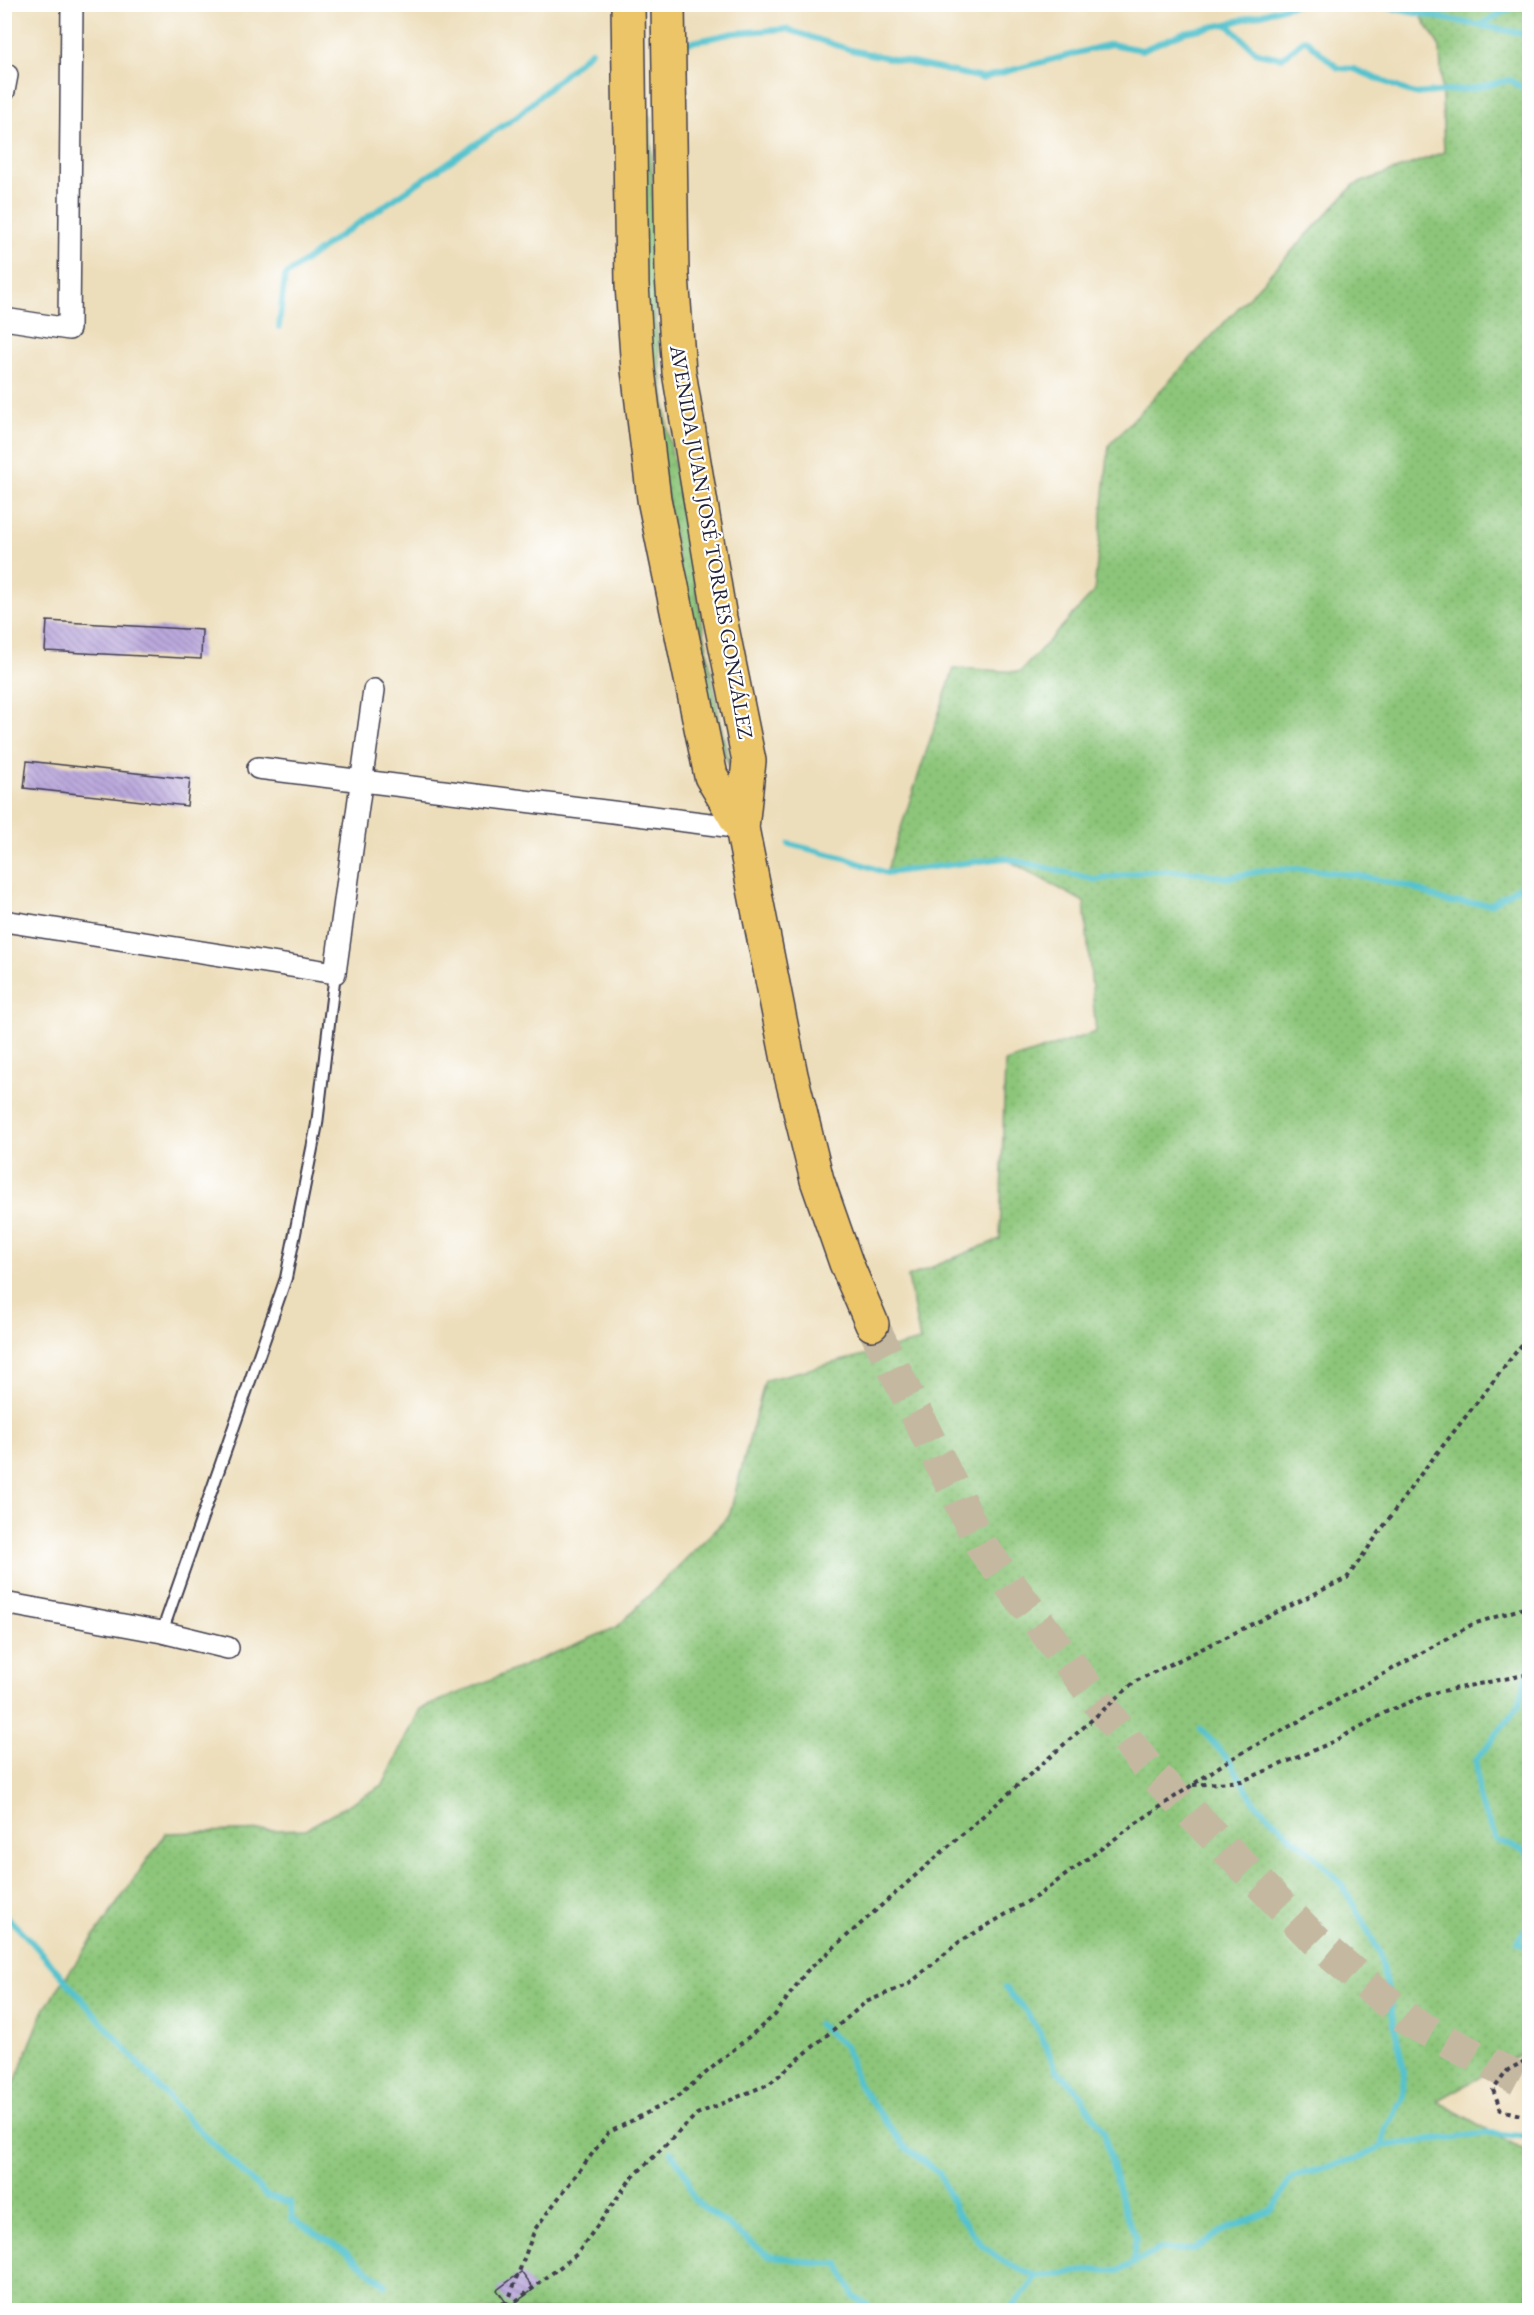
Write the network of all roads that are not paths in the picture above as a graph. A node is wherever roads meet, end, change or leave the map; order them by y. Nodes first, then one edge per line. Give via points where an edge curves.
1 (72, 4) edge
2 (628, 7) edge
3 (668, 7) edge
4 (4, 319) edge
5 (374, 690) dead end
6 (258, 768) dead end
7 (362, 781) junction
8 (742, 828) junction
9 (4, 921) edge
10 (335, 973) junction
11 (872, 1324) tunnel mouth
12 (4, 1603) edge
13 (162, 1632) junction
14 (228, 1648) dead end

1 - 4 street via 69,329
2 - 3 main road
2 - 8 main road, AVENIDA JUAN JOSÉ TORRES GONZÁLEZ via 632,285 654,499 711,776
3 - 8 main road, AVENIDA JUAN JOSÉ TORRES GONZÁLEZ via 672,275 679,372 720,618 749,761
5 - 7 street
6 - 7 street
7 - 8 street
7 - 10 street
8 - 11 main road, AVENIDA JUAN JOSÉ TORRES GONZÁLEZ via 791,1075 817,1180
9 - 10 street
10 - 13 lane via 317,1124 286,1278
12 - 13 street
13 - 14 street

